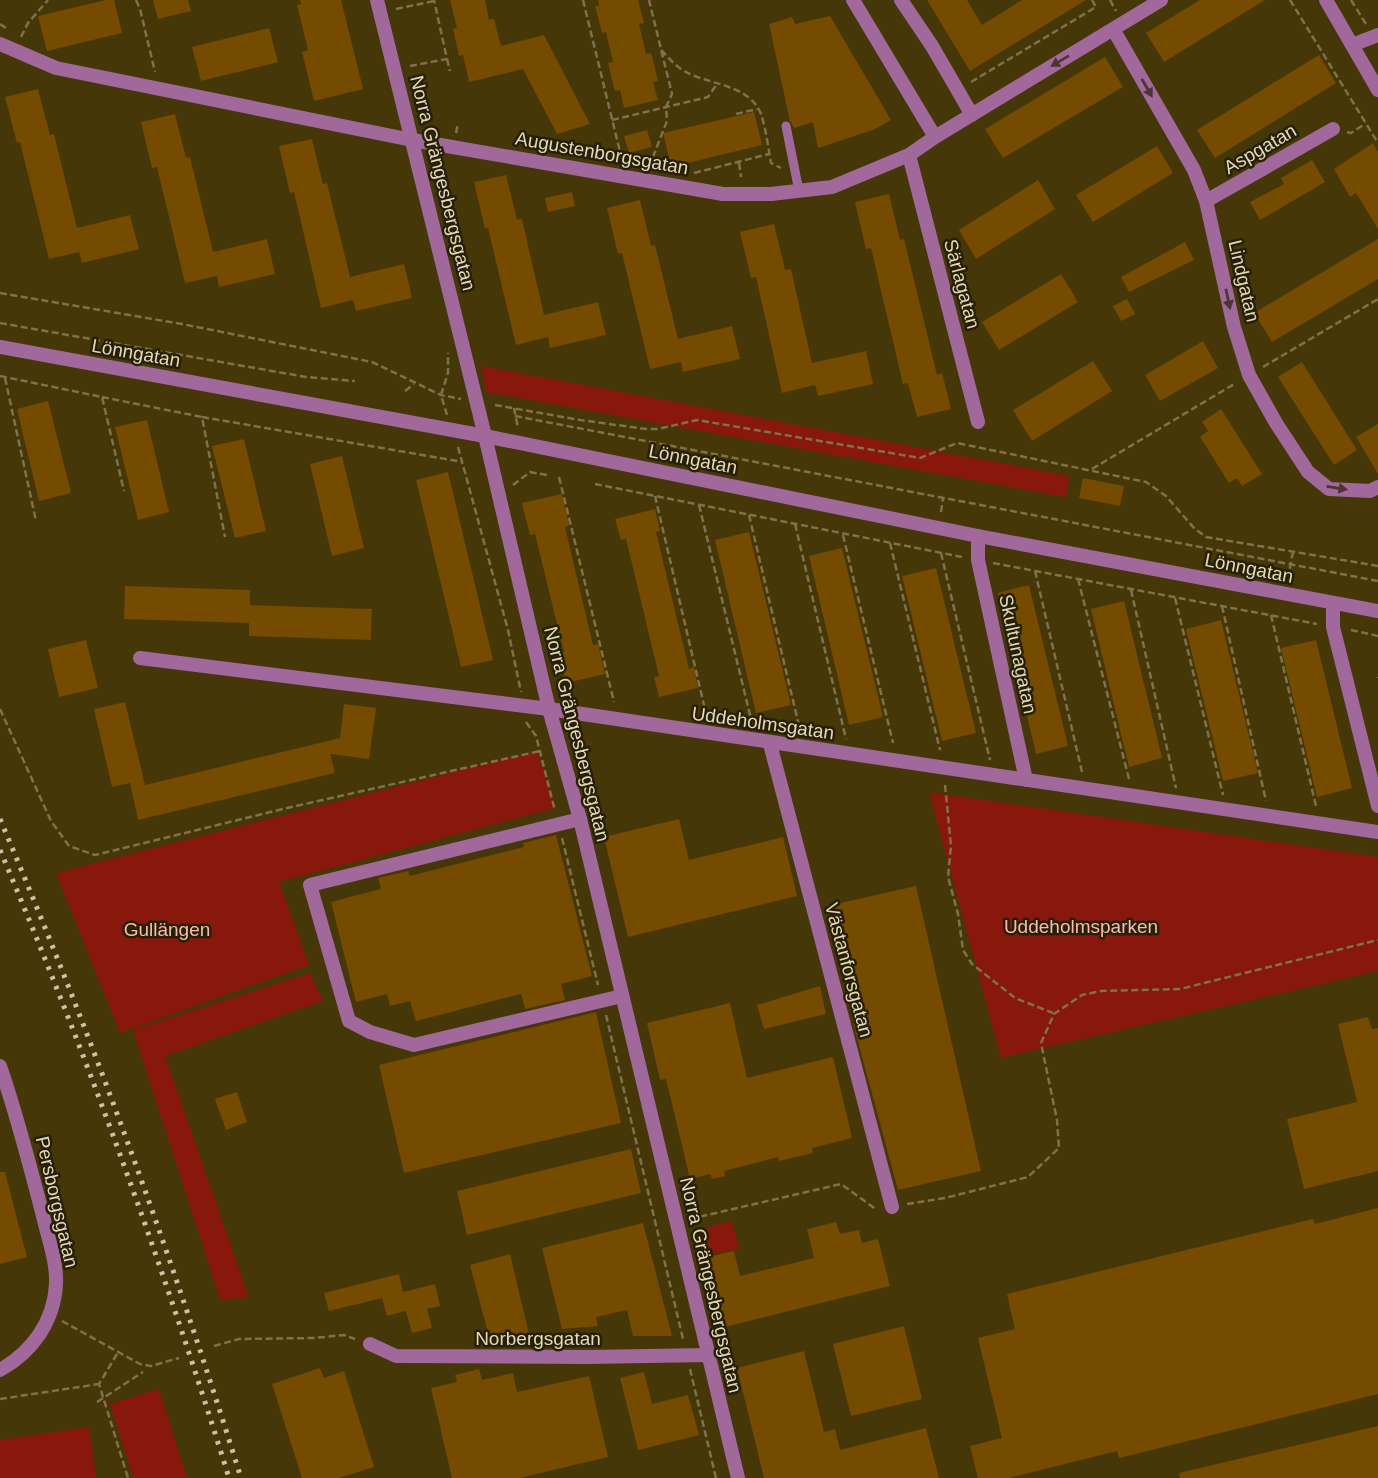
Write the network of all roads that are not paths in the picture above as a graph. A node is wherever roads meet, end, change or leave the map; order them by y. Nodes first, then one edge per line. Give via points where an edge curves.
1 (853, 0) edge
2 (901, 0) edge
3 (1161, 0) edge
4 (1326, 0) edge
5 (379, 6) edge
6 (1113, 29) junction
7 (1378, 35) edge
8 (0, 44) edge
9 (1352, 45) junction
10 (1378, 90) edge
11 (972, 115) junction
12 (786, 125) dead end
13 (1333, 129) road end
14 (935, 137) junction
15 (412, 140) junction
16 (909, 155) junction
17 (798, 184) junction
18 (1206, 201) junction
19 (0, 347) edge
20 (978, 422) dead end
21 (485, 436) junction
22 (1378, 487) edge
23 (978, 536) junction
24 (1333, 604) junction
25 (1378, 611) edge
26 (140, 658) dead end
27 (549, 709) junction
28 (770, 744) junction
29 (1026, 780) junction
30 (1378, 806) edge
31 (580, 819) junction
32 (1378, 832) edge
33 (622, 996) junction
34 (0, 1066) edge
35 (5, 1096) edge
36 (894, 1206) road end
37 (370, 1345) road end
38 (708, 1355) junction
39 (0, 1370) edge
40 (738, 1478) edge

1 - 14 street
2 - 11 street
3 - 6 street, Augustenborgsgatan
4 - 9 street
5 - 15 street, Norra Grängesbergsgatan
6 -> 11 street, Augustenborgsgatan
6 -> 18 street, Lindgatan via 1194,170
7 - 9 street
8 - 15 street, Augustenborgsgatan via 56,68
9 - 10 street
11 - 14 street, Augustenborgsgatan
12 - 17 lane
13 - 18 street, Aspgatan
14 - 16 street, Augustenborgsgatan
15 - 17 street, Augustenborgsgatan via 723,194 771,194
15 - 21 street, Norra Grängesbergsgatan
16 - 17 street, Augustenborgsgatan via 832,187
16 - 20 street, Särlagatan
18 -> 22 street, Lindgatan via 1234,327 1250,375 1276,423 1308,472 1329,489 1370,491
19 - 21 street, Lönngatan
21 - 23 street, Lönngatan
21 - 27 street, Norra Grängesbergsgatan
23 - 24 street, Lönngatan
23 - 29 street, Skultunagatan via 978,560
24 - 25 street, Lönngatan
24 - 30 street via 1333,627
26 - 27 street, Uddeholmsgatan
27 - 28 street, Uddeholmsgatan
27 - 31 street, Norra Grängesbergsgatan
28 - 29 street, Uddeholmsgatan
28 - 36 street, Västanforsgatan
29 - 32 street, Uddeholmsgatan
31 - 33 street, Norra Grängesbergsgatan
31 - 33 street via 310,885 349,1021 370,1032 414,1045
33 - 38 street, Norra Grängesbergsgatan
34 - 35 street, Persborgsgatan
35 - 39 street, Persborgsgatan via 52,1253 56,1284 50,1315 35,1342
37 - 38 street, Norbergsgatan via 396,1356
38 - 40 street, Norra Grängesbergsgatan

